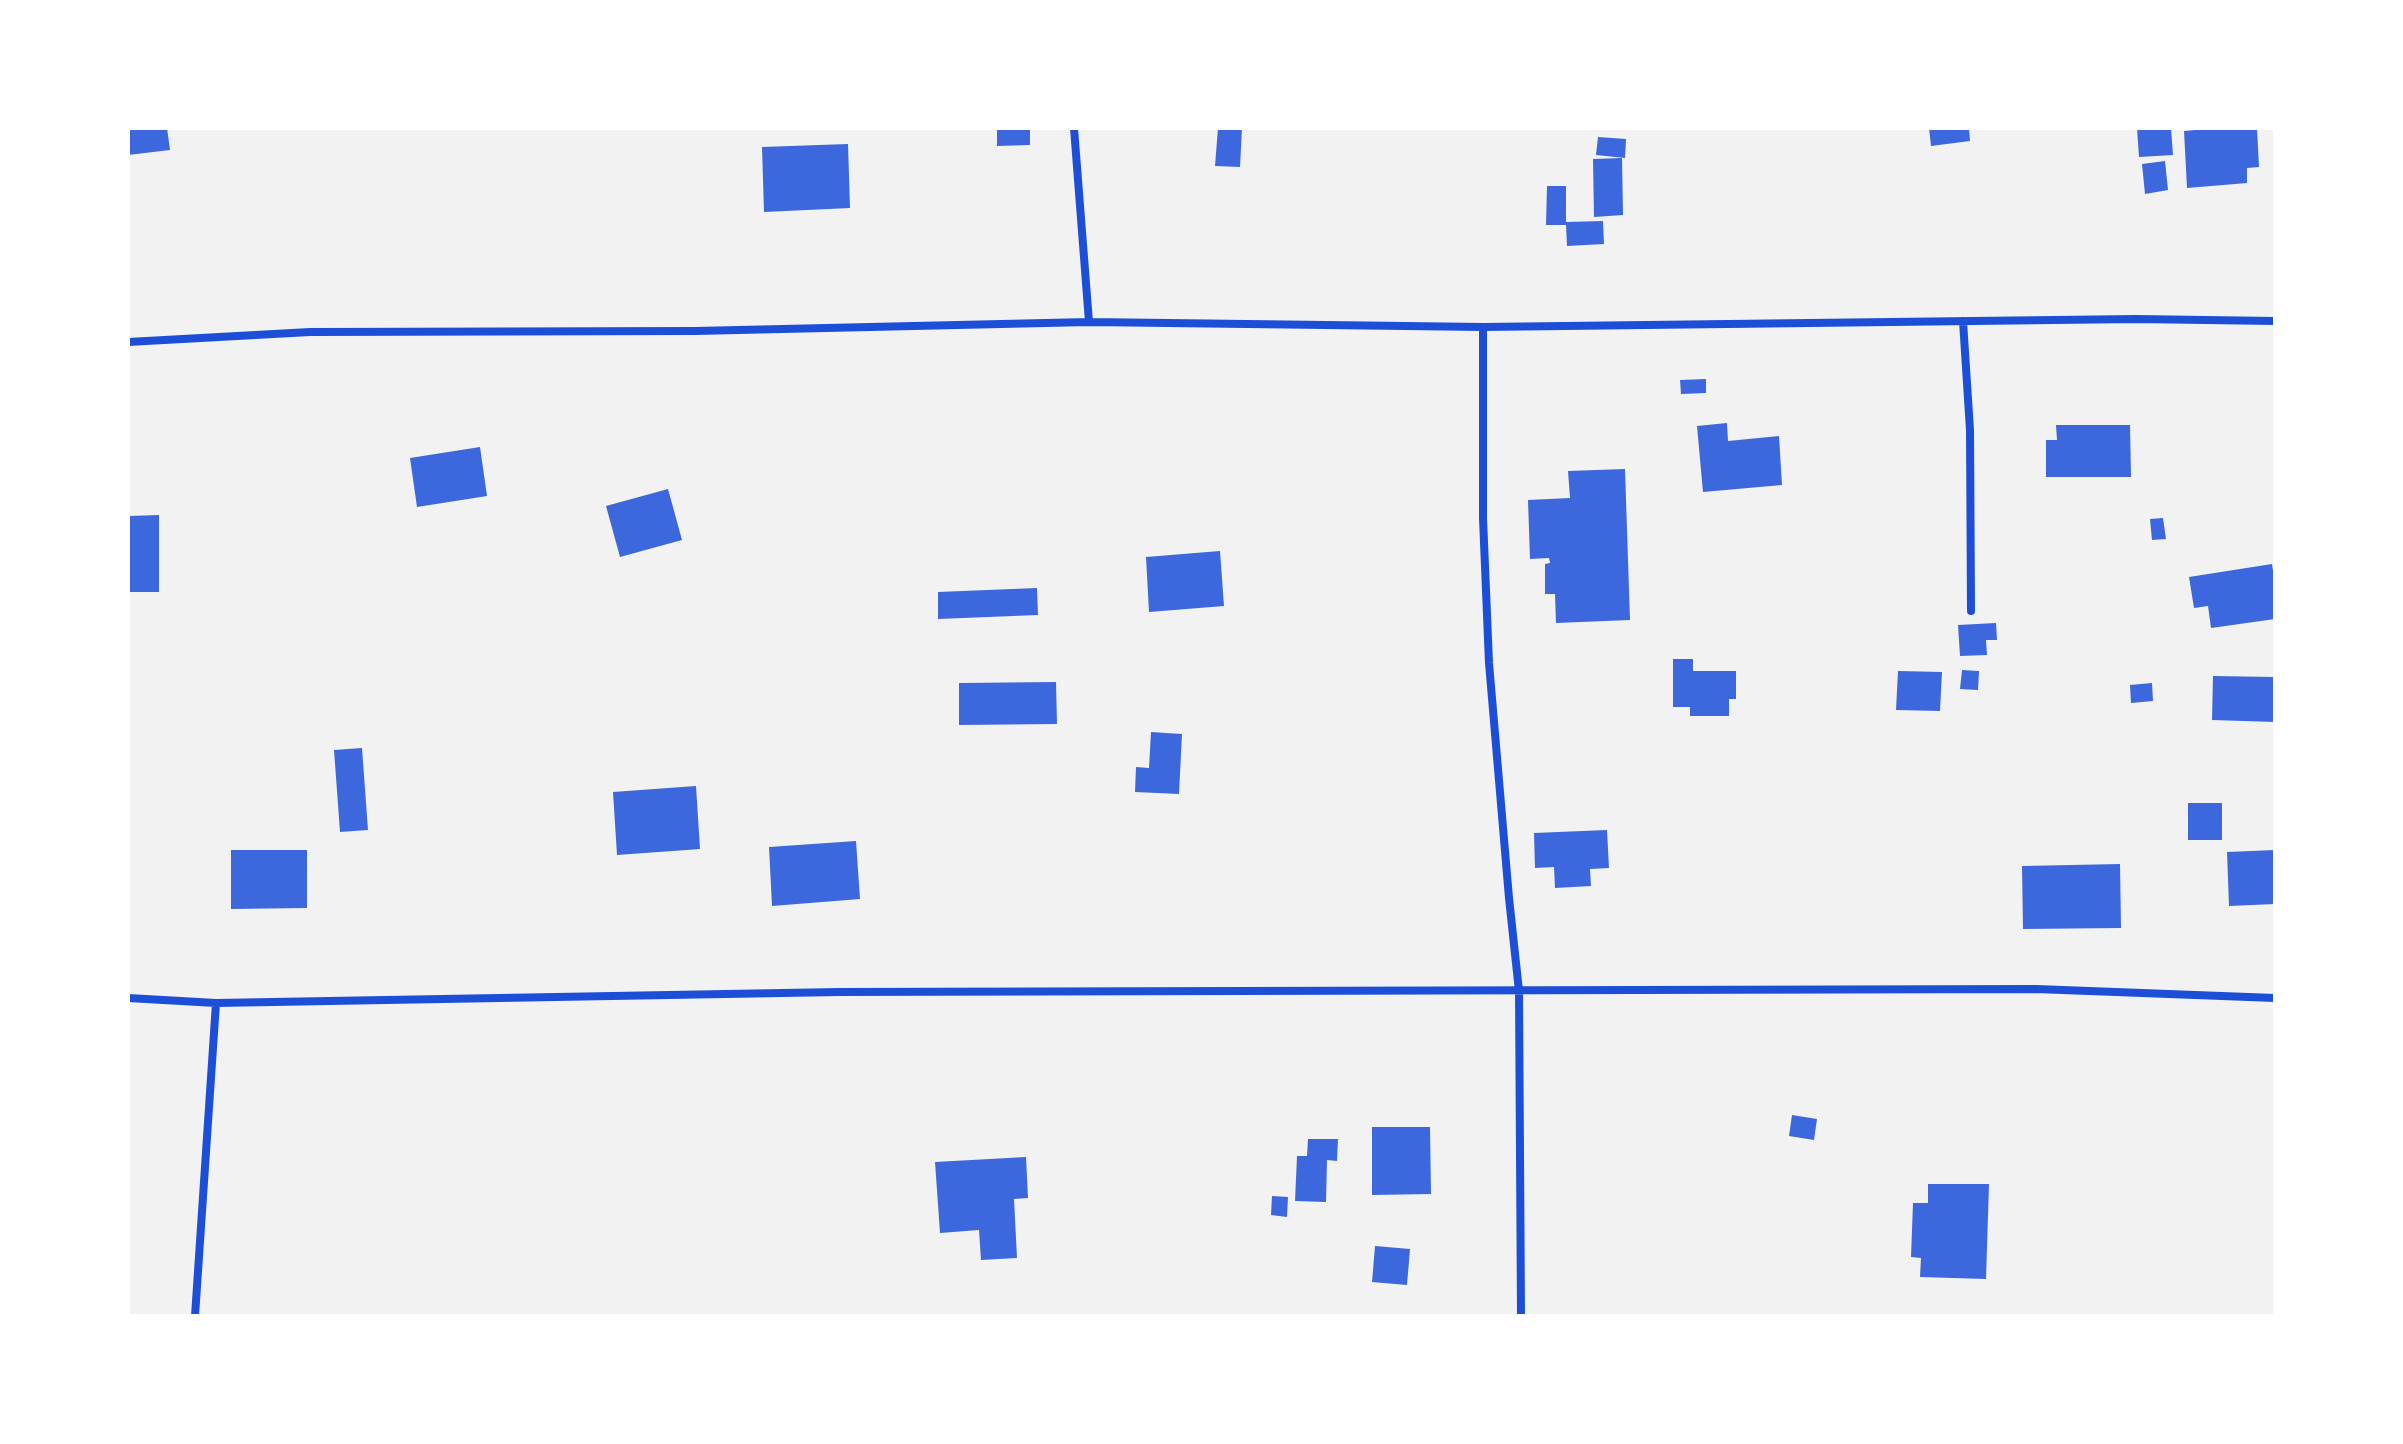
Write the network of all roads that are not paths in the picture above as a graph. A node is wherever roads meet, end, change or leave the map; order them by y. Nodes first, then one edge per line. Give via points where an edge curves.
1 (1074, 128) edge
2 (1963, 321) junction
3 (2275, 321) edge
4 (1089, 322) junction
5 (1483, 327) junction
6 (128, 342) edge
7 (1971, 611) dead end
8 (1519, 991) junction
9 (128, 998) edge
10 (2275, 998) edge
11 (216, 1003) junction
12 (195, 1316) edge
13 (1521, 1316) edge

1 - 4 street
2 - 3 street
2 - 5 street
2 - 7 street
4 - 5 street
4 - 6 street via 310,332
5 - 8 street via 1489,663
8 - 10 street via 2036,989
8 - 11 street via 839,992
8 - 13 street
9 - 11 street
11 - 12 street

